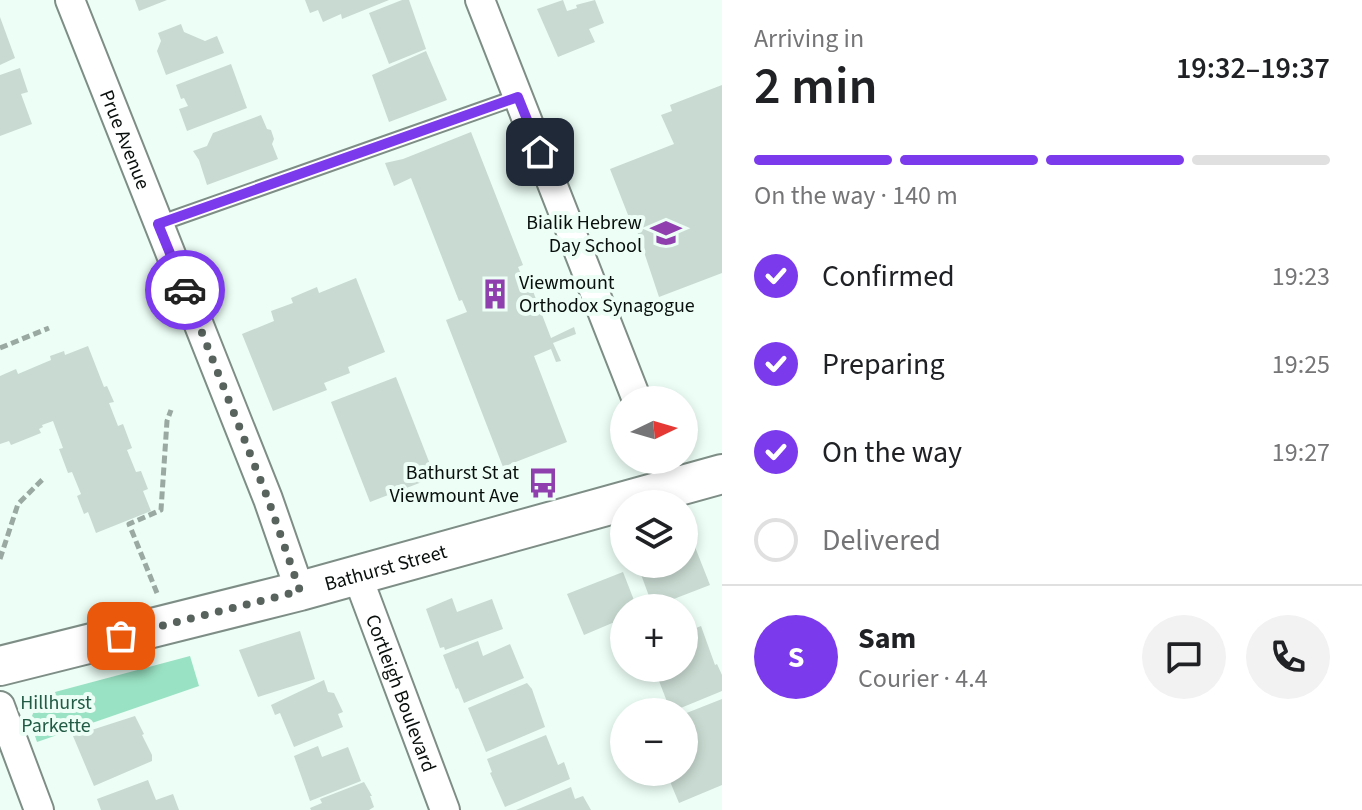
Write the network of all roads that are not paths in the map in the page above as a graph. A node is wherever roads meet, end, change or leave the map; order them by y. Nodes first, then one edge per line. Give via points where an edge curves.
1 (70, 0) edge
2 (480, 0) edge
3 (518, 97) junction
4 (158, 224) junction
5 (632, 386) edge
6 (664, 474) edge
7 (698, 474) edge
8 (722, 474) edge
9 (357, 575) junction
10 (300, 591) junction
11 (0, 666) edge
12 (0, 706) edge
13 (39, 810) edge
14 (445, 810) edge

1 - 4 street, Prue Avenue
2 - 3 street
3 - 4 lane
3 - 5 street
4 - 10 street, Prue Avenue
6 - 9 main road, Bathurst Street
7 - 8 main road, Bathurst Street
9 - 10 main road, Bathurst Street
9 - 14 street, Cortleigh Boulevard
10 - 11 main road, Bathurst Street
12 - 13 street

